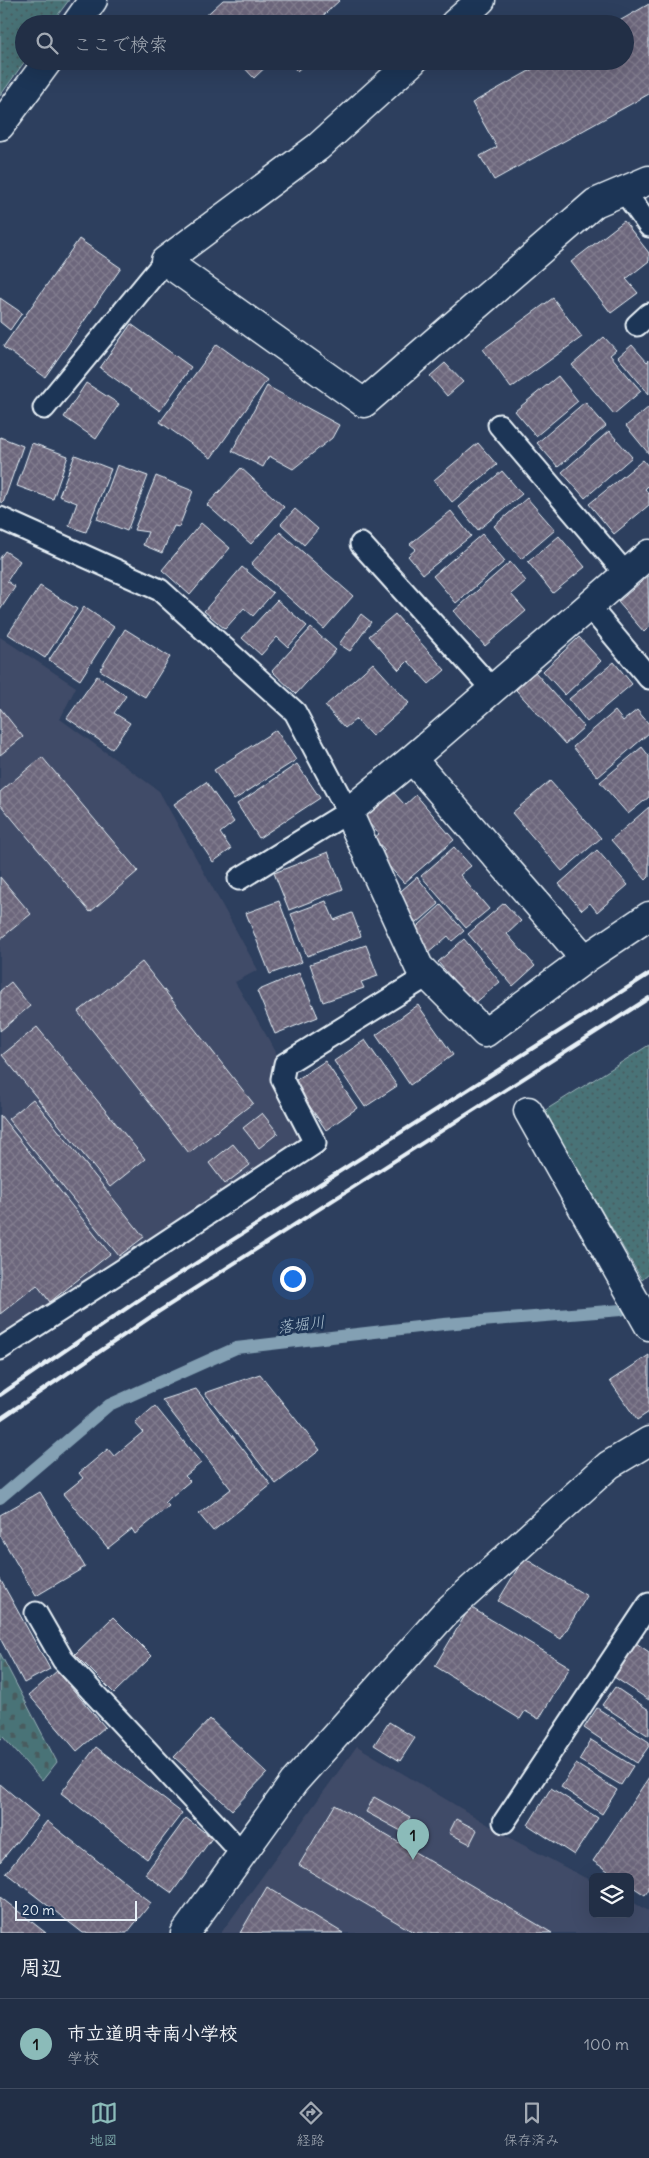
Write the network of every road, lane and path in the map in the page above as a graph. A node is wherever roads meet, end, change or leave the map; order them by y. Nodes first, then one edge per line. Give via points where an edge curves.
1 (93, 0) edge
2 (480, 0) edge
3 (82, 15) edge
4 (464, 15) edge
5 (41, 70) edge
6 (403, 70) edge
7 (0, 126) edge
8 (649, 180) edge
9 (624, 191) junction
10 (649, 226) edge
11 (165, 261) junction
12 (44, 408) dead end
13 (499, 425) dead end
14 (0, 518) edge
15 (361, 544) dead end
16 (649, 554) edge
17 (626, 574) junction
18 (589, 606) junction
19 (649, 678) edge
20 (492, 689) junction
21 (412, 759) junction
22 (348, 812) junction
23 (239, 879) dead end
24 (649, 916) edge
25 (585, 958) junction
26 (427, 976) junction
27 (528, 1111) dead end
28 (640, 1311) edge
29 (0, 1349) edge
30 (649, 1440) edge
31 (649, 1604) edge
32 (36, 1613) dead end
33 (504, 1822) dead end
34 (242, 1854) junction
35 (185, 1933) edge

1 - 3 street
2 - 4 street
5 - 7 street
6 - 11 street via 318,147
8 - 9 street
9 - 10 lane
9 - 11 street via 595,203 364,402
11 - 12 lane
13 - 17 lane
14 - 22 lane via 160,590 295,712
15 - 20 lane
16 - 17 street
17 - 18 street
18 - 19 lane
18 - 20 street
20 - 21 street
21 - 22 street
21 - 25 street
22 - 23 lane
22 - 26 street via 419,967
24 - 25 street
25 - 26 street via 485,1033
26 - 29 lane via 286,1064 282,1079 314,1143
27 - 28 street
30 - 34 street via 609,1465 445,1613 294,1782
31 - 33 lane
32 - 34 lane via 63,1660
34 - 35 street

